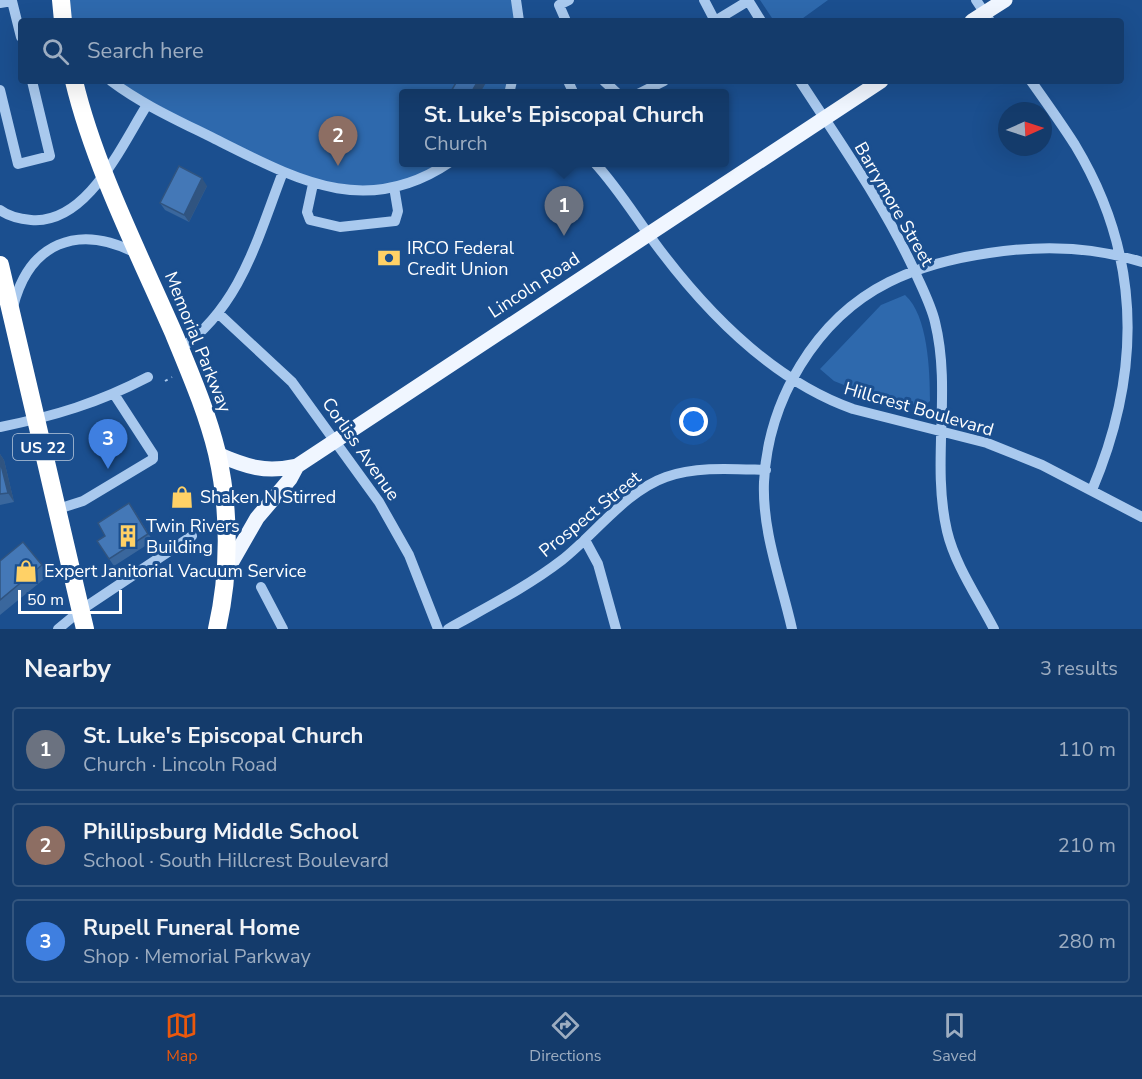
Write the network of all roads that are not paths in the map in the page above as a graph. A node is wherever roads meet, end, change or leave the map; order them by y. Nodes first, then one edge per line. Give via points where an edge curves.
1 (14, 0) edge
2 (61, 0) edge
3 (516, 0) edge
4 (569, 0) edge
5 (704, 0) edge
6 (1005, 0) edge
7 (748, 1) edge
8 (0, 3) edge
9 (981, 14) edge
10 (63, 18) edge
11 (519, 18) edge
12 (565, 18) edge
13 (713, 18) edge
14 (720, 18) edge
15 (759, 18) edge
16 (18, 21) edge
17 (33, 84) edge
18 (75, 84) edge
19 (116, 84) edge
20 (802, 84) edge
21 (876, 84) edge
22 (1033, 84) edge
23 (0, 90) edge
24 (147, 105) junction
25 (824, 118) junction
26 (442, 167) edge
27 (598, 167) edge
28 (105, 172) junction
29 (283, 172) junction
30 (313, 184) junction
31 (394, 187) junction
32 (0, 210) edge
33 (648, 233) junction
34 (139, 254) junction
35 (1121, 257) junction
36 (1142, 262) edge
37 (0, 265) edge
38 (915, 271) junction
39 (12, 312) junction
40 (219, 314) junction
41 (180, 349) junction
42 (148, 377) dead end
43 (793, 379) junction
44 (114, 394) junction
45 (37, 420) junction
46 (0, 427) edge
47 (942, 431) junction
48 (334, 441) junction
49 (217, 454) junction
50 (297, 466) junction
51 (766, 470) junction
52 (1092, 490) junction
53 (58, 509) junction
54 (1142, 517) edge
55 (192, 536) dead end
56 (585, 540) junction
57 (226, 572) junction
58 (261, 586) dead end
59 (81, 610) junction
60 (58, 629) edge
61 (85, 629) edge
62 (217, 629) edge
63 (283, 629) edge
64 (438, 629) edge
65 (448, 629) edge
66 (615, 629) edge
67 (792, 629) edge
68 (994, 629) edge

1 - 8 street
1 - 16 street
2 - 10 highway
3 - 11 street
4 - 12 street via 559,5
5 - 13 street
6 - 9 main road
7 - 14 street
7 - 15 street
17 - 23 street via 50,156 18,164
18 - 28 highway, Memorial Parkway
19 - 24 street
20 - 25 street, Barrymore Street
21 - 25 main road, Lincoln Road
22 - 35 street via 1089,170 1110,217
24 - 28 street
24 - 29 street
25 - 33 main road, Lincoln Road
25 - 38 street, Barrymore Street
26 - 31 street
27 - 33 street, Hillcrest Boulevard
28 - 32 street via 80,203 55,218 24,220
28 - 34 highway, Memorial Parkway
29 - 30 street
29 - 40 street via 247,265
30 - 31 street via 356,191
30 - 31 street via 310,220 340,227 395,221 398,211
33 - 43 street, Hillcrest Boulevard via 716,315
33 - 48 main road, Lincoln Road
34 - 39 street via 114,243 91,239 52,248 26,272
34 - 41 highway, Memorial Parkway
35 - 36 street
35 - 38 street via 1085,249 1040,247 952,259
35 - 52 street via 1128,301 1126,369 1118,414
37 - 39 highway, US 22
38 - 43 street via 873,291 842,315 807,354
38 - 47 street, Barrymore Street via 931,308 941,351
39 - 45 highway, US 22
40 - 41 street
40 - 48 street, Corliss Avenue via 292,382
41 - 49 highway, Memorial Parkway
42 - 44 street
43 - 47 street, Hillcrest Boulevard via 853,409
43 - 51 street via 773,430
44 - 45 street
44 - 53 street via 153,459 83,501
45 - 46 street
45 - 53 highway, US 22
47 - 52 street, Hillcrest Boulevard via 1042,465
47 - 68 street, Barrymore Street via 941,472 948,532
48 - 50 main road, Lincoln Road
48 - 64 street, Corliss Avenue via 396,530 421,581
49 - 50 main road, Lincoln Road via 261,469
49 - 57 highway, Memorial Parkway via 226,510
50 - 57 main road, Lincoln Road via 257,518
51 - 56 street, Prospect Street via 690,472 666,477 635,495
51 - 67 street via 767,531
52 - 54 street, Hillcrest Boulevard
53 - 59 highway, US 22
55 - 59 street
56 - 65 street, Prospect Street via 524,586
56 - 66 street via 598,564
57 - 62 highway, Memorial Parkway
58 - 63 street
59 - 60 street
59 - 61 highway, US 22

